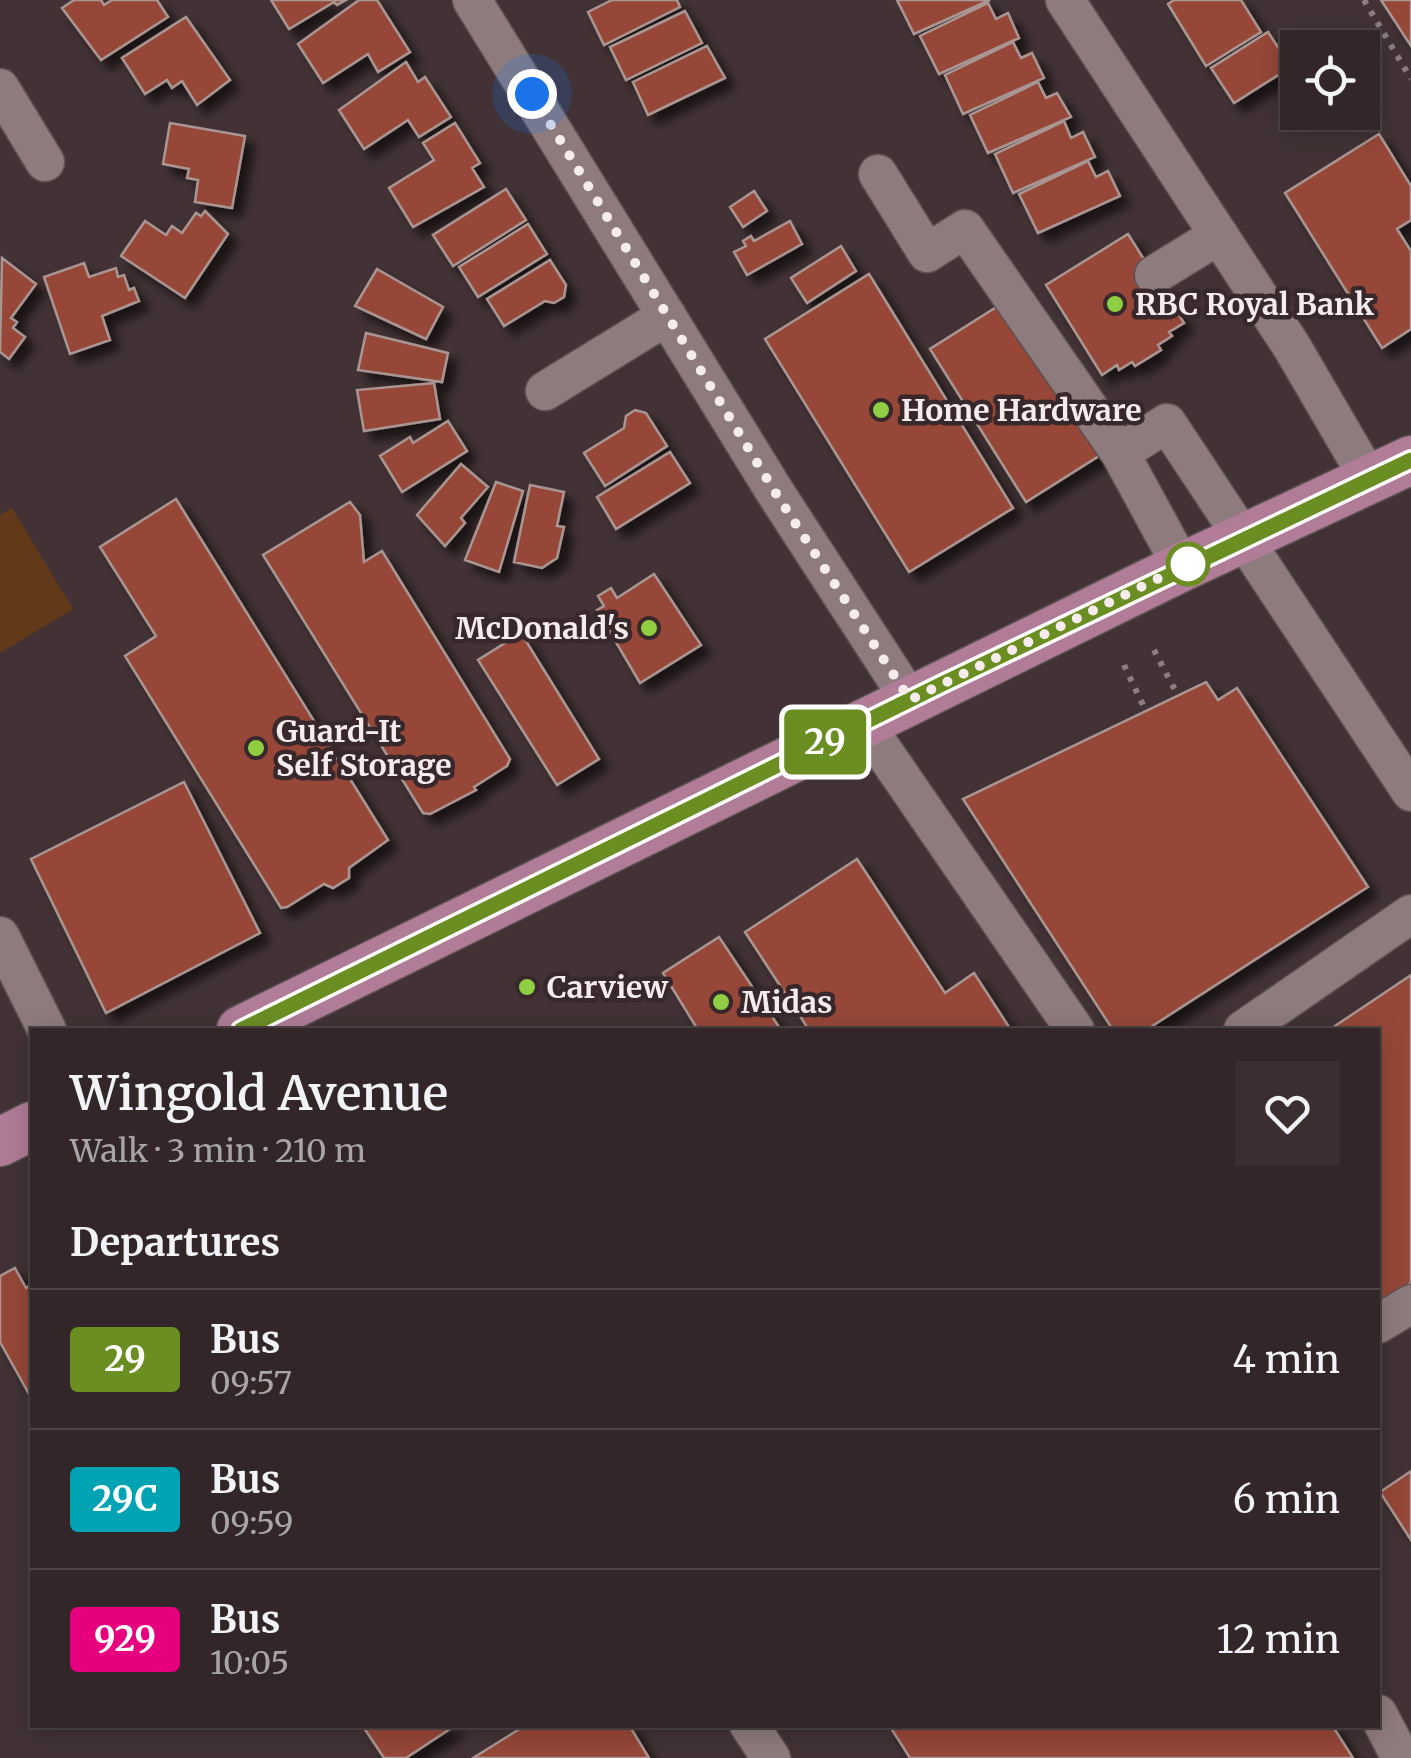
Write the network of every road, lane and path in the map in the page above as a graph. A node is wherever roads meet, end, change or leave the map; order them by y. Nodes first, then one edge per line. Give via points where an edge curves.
1 (472, 0) edge
2 (1065, 0) edge
3 (1364, 0) edge
4 (1411, 79) edge
5 (0, 88) edge
6 (44, 162) dead end
7 (878, 174) dead end
8 (1219, 236) junction
9 (1154, 275) dead end
10 (667, 316) junction
11 (545, 391) dead end
12 (1120, 453) junction
13 (1390, 470) edge
14 (1242, 538) junction
15 (1182, 568) junction
16 (1154, 650) dead end
17 (1124, 665) dead end
18 (1176, 692) dead end
19 (910, 700) junction
20 (1144, 706) dead end
21 (864, 723) junction
22 (1411, 792) edge
23 (1411, 914) edge
24 (0, 936) edge
25 (292, 1020) edge
26 (46, 1028) edge
27 (251, 1028) edge
28 (1074, 1028) edge
29 (1246, 1028) edge
30 (30, 1127) edge
31 (0, 1142) edge
32 (1411, 1304) edge
33 (1380, 1323) edge
34 (1380, 1718) edge
35 (751, 1728) edge
36 (770, 1758) edge
37 (1401, 1758) edge

1 - 10 street
2 - 8 street
3 - 4 path
5 - 6 street
7 - 12 street via 927,253 964,229
8 - 9 street
8 - 13 street via 1292,346
10 - 11 street
10 - 19 street
12 - 14 street via 1168,423
12 - 15 street
13 - 14 main road
14 - 15 main road
14 - 22 street
15 - 19 main road
16 - 18 path
17 - 20 path
19 - 21 main road
21 - 25 main road
21 - 28 street
23 - 29 street
24 - 26 street
25 - 27 main road
30 - 31 main road
32 - 33 street
34 - 37 street
35 - 36 street

